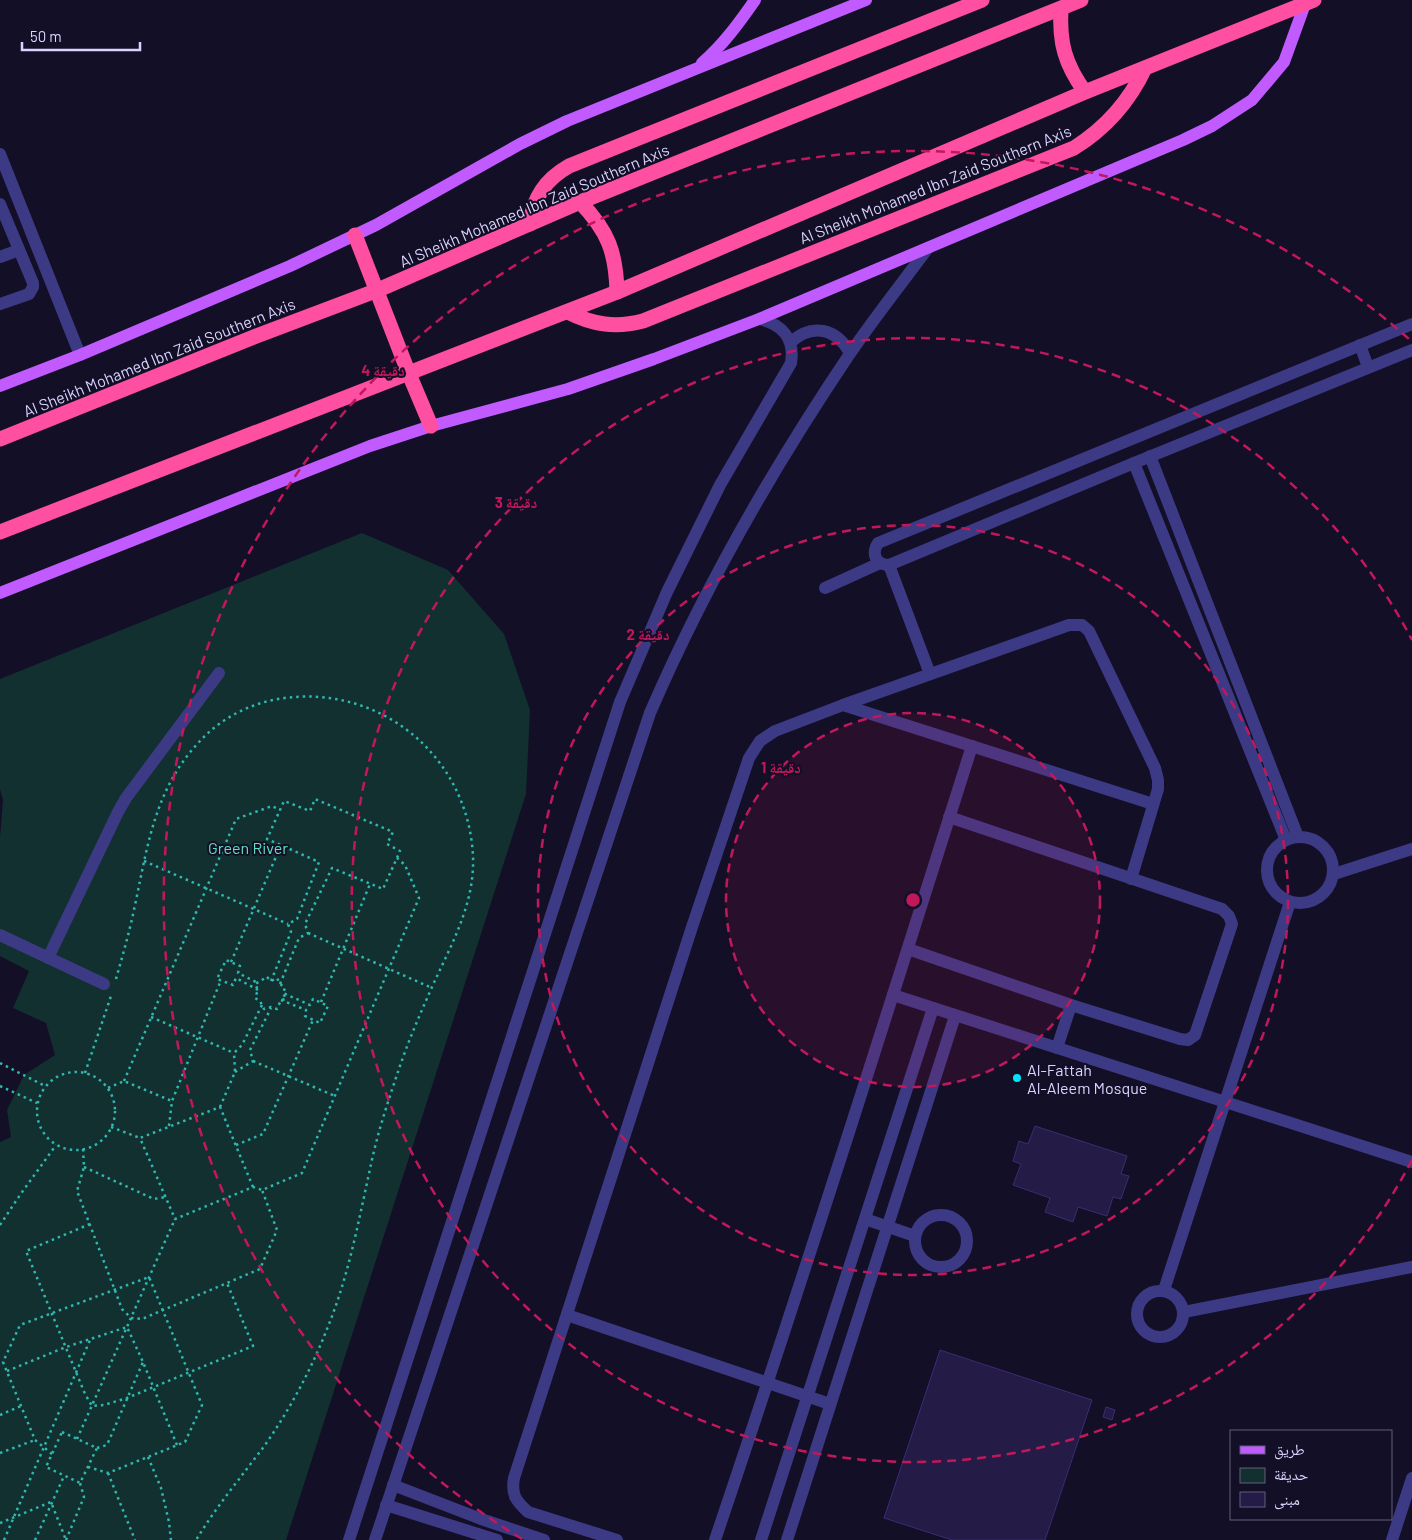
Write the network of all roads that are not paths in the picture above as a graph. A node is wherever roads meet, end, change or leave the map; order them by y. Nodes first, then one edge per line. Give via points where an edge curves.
1 (755, 0) edge
2 (866, 0) edge
3 (982, 0) edge
4 (1081, 0) edge
5 (1308, 1) edge
6 (1061, 9) junction
7 (1145, 68) junction
8 (695, 69) junction
9 (1085, 92) junction
10 (0, 154) edge
11 (580, 202) junction
12 (0, 204) edge
13 (530, 224) junction
14 (356, 235) junction
15 (928, 248) junction
16 (19, 250) junction
17 (0, 257) edge
18 (378, 290) junction
19 (617, 292) junction
20 (0, 304) edge
21 (568, 312) junction
22 (759, 319) junction
23 (1412, 324) edge
24 (790, 342) junction
25 (1360, 345) junction
26 (1412, 350) edge
27 (850, 353) junction
28 (80, 355) junction
29 (1368, 367) junction
30 (409, 374) junction
31 (0, 386) edge
32 (431, 426) junction
33 (0, 439) edge
34 (1150, 456) junction
35 (1134, 463) junction
36 (0, 532) edge
37 (885, 564) junction
38 (825, 588) dead end
39 (0, 593) edge
40 (218, 673) dead end
41 (930, 674) junction
42 (844, 705) junction
43 (972, 746) junction
44 (1153, 804) junction
45 (949, 817) junction
46 (1292, 839) junction
47 (1412, 849) edge
48 (1334, 874) junction
49 (1131, 879) junction
50 (1290, 902) junction
51 (0, 935) edge
52 (908, 949) junction
53 (48, 958) junction
54 (111, 984) road end
55 (893, 995) junction
56 (1071, 1005) junction
57 (933, 1008) junction
58 (955, 1016) junction
59 (1057, 1048) junction
60 (1226, 1102) junction
61 (1412, 1162) edge
62 (864, 1219) junction
63 (887, 1226) junction
64 (915, 1236) junction
65 (1412, 1267) edge
66 (1164, 1290) junction
67 (1184, 1312) junction
68 (567, 1315) junction
69 (767, 1383) junction
70 (807, 1397) junction
71 (830, 1404) junction
72 (1412, 1478) edge
73 (392, 1485) junction
74 (386, 1505) junction
75 (349, 1540) edge
76 (375, 1540) edge
77 (497, 1540) edge
78 (544, 1540) edge
79 (618, 1540) edge
80 (715, 1540) edge
81 (761, 1540) edge
82 (787, 1540) edge
83 (1392, 1540) edge

1 - 8 main road via 730,35
2 - 8 main road
3 - 13 highway via 569,166 553,176 541,190 533,206
4 - 6 highway, Al Sheikh Mohamed Ibn Zaid Southern Axis
5 - 7 highway, Al Sheikh Mohamed Ibn Zaid Southern Axis
5 - 15 main road via 1284,62 1252,100 1212,126
6 - 9 highway via 1064,53
6 - 11 highway, Al Sheikh Mohamed Ibn Zaid Southern Axis
7 - 9 highway, Al Sheikh Mohamed Ibn Zaid Southern Axis
7 - 21 highway, Al Sheikh Mohamed Ibn Zaid Southern Axis via 1119,110 1091,138 1074,148 644,321 606,325 592,323
8 - 14 main road via 567,121 520,144
9 - 19 highway, Al Sheikh Mohamed Ibn Zaid Southern Axis
10 - 28 street
11 - 13 highway, Al Sheikh Mohamed Ibn Zaid Southern Axis
11 - 19 highway via 605,234 612,252
12 - 16 street
13 - 18 highway, Al Sheikh Mohamed Ibn Zaid Southern Axis
14 - 18 highway
14 - 28 main road
15 - 22 main road
15 - 27 street
16 - 17 street
16 - 20 street via 33,287 29,294
18 - 30 highway
18 - 33 highway, Al Sheikh Mohamed Ibn Zaid Southern Axis
19 - 21 highway, Al Sheikh Mohamed Ibn Zaid Southern Axis
21 - 30 highway, Al Sheikh Mohamed Ibn Zaid Southern Axis
22 - 24 street via 778,326
22 - 32 main road via 568,388
23 - 25 street
24 - 27 street via 806,332 823,331 840,339
24 - 75 street via 793,352 791,363 711,503 666,592 620,702
25 - 29 street
25 - 37 street via 878,543 874,554
26 - 29 street
27 - 73 street via 803,424 697,611 650,713
28 - 31 main road
29 - 34 street
30 - 32 highway
30 - 36 highway, Al Sheikh Mohamed Ibn Zaid Southern Axis
32 - 39 main road via 370,446
34 - 35 street
34 - 46 street
35 - 37 street
35 - 46 street
37 - 38 street
37 - 41 street
40 - 53 street via 126,798
41 - 42 street
41 - 44 street via 1070,625 1082,625 1089,631 1155,768 1158,789
42 - 43 street
42 - 68 street via 775,731 760,741 750,758
43 - 44 street
43 - 45 street
44 - 49 street
45 - 49 street
45 - 52 street
46 - 48 street via 1312,839 1324,847 1332,859
46 - 50 street via 1274,850 1267,865 1268,881 1277,894
47 - 48 street
48 - 50 street via 1329,888 1319,898 1305,903
49 - 56 street via 1222,909 1229,916 1232,924 1195,1034 1188,1040 1180,1039
50 - 60 street
51 - 53 street
52 - 55 street
52 - 56 street
53 - 54 street
55 - 57 street
55 - 69 street
56 - 59 street
57 - 58 street
57 - 62 street
58 - 59 street
58 - 63 street
59 - 60 street
60 - 61 street
60 - 66 street
62 - 63 street
62 - 70 street
63 - 64 street
63 - 71 street
64 - 64 street via 915,1248 921,1259 932,1266 944,1268 955,1264 968,1244 966,1231 957,1220 944,1214 930,1216 920,1224
65 - 67 street
66 - 67 street via 1174,1294
66 - 67 street via 1144,1296 1138,1305 1140,1326 1147,1334 1168,1337 1183,1322
68 - 69 street
68 - 79 street via 512,1488 517,1502 528,1512
69 - 70 street
69 - 80 street
70 - 71 street
70 - 81 street
71 - 82 street
72 - 83 street
73 - 74 street
73 - 78 street
74 - 76 street
74 - 77 street

